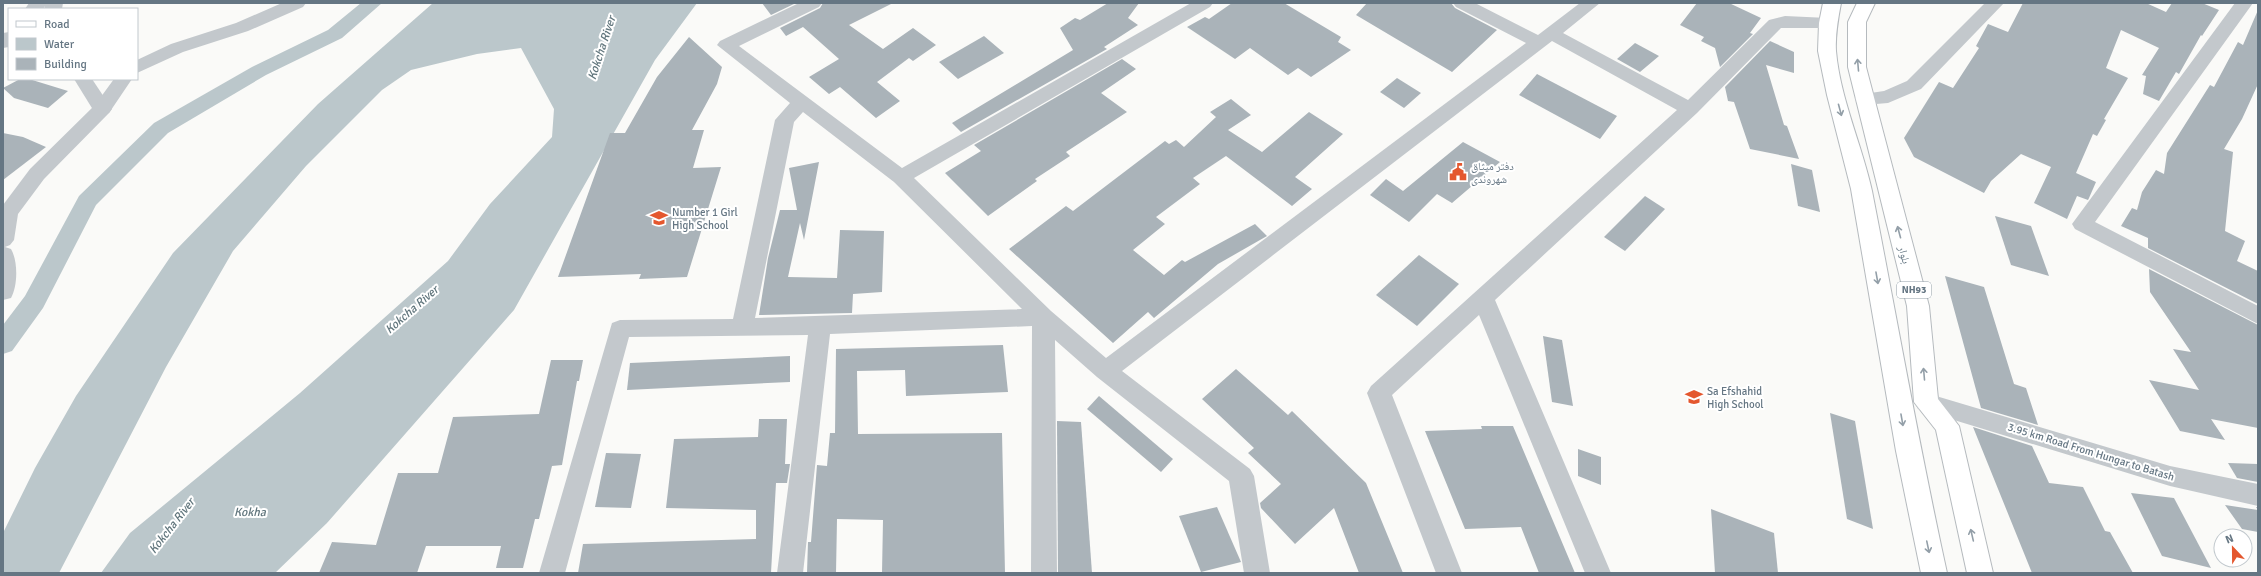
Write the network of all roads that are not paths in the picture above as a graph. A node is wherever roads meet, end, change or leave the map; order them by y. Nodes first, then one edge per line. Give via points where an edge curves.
1 (297, 3) edge
2 (813, 3) edge
3 (1204, 3) edge
4 (1462, 3) edge
5 (1591, 3) edge
6 (1866, 3) edge
7 (1995, 3) edge
8 (2244, 3) edge
9 (1830, 13) edge
10 (1544, 37) junction
11 (138, 67) edge
12 (84, 80) edge
13 (122, 80) edge
14 (1864, 99) junction
15 (802, 102) junction
16 (102, 109) junction
17 (1690, 109) junction
18 (901, 176) junction
19 (1862, 189) junction
20 (1888, 193) junction
21 (3, 240) edge
22 (3, 254) edge
23 (3, 292) edge
24 (1483, 297) junction
25 (2258, 316) edge
26 (1043, 317) junction
27 (820, 326) junction
28 (742, 328) junction
29 (1105, 371) junction
30 (1926, 402) junction
31 (2258, 495) edge
32 (552, 573) edge
33 (790, 573) edge
34 (1044, 573) edge
35 (1257, 573) edge
36 (1449, 573) edge
37 (1598, 573) edge
38 (1934, 573) edge
39 (1980, 573) edge

1 - 11 street via 242,27 176,48
2 - 15 street via 726,44
3 - 18 street
4 - 10 street
5 - 10 street
14 -> 6 main road, بلوار / NH93 via 1857,66 1857,22
7 - 14 street via 1914,85 1888,97
8 - 25 street via 2082,224
9 - 17 street via 1775,24
9 -> 19 main road via 1827,52
10 - 17 street
10 - 29 street
12 - 16 street
13 - 16 street
14 - 20 main road, بلوار / NH93
15 - 18 street
15 - 28 street via 785,120
16 - 21 street via 37,174 8,213
17 - 24 street
18 - 26 street
19 - 20 main road
19 -> 38 main road via 1908,451
30 -> 20 main road, بلوار / NH93 via 1918,306
22 - 23 street
24 - 36 street via 1379,393
24 - 37 street
26 - 27 street
26 - 29 street
26 - 34 street
27 - 28 street
27 - 33 street
28 - 32 street via 620,329
29 - 35 street via 1241,476
30 - 31 street, 3.95 km Road From Hungar to Batash via 2170,476
39 -> 30 main road via 1947,426

